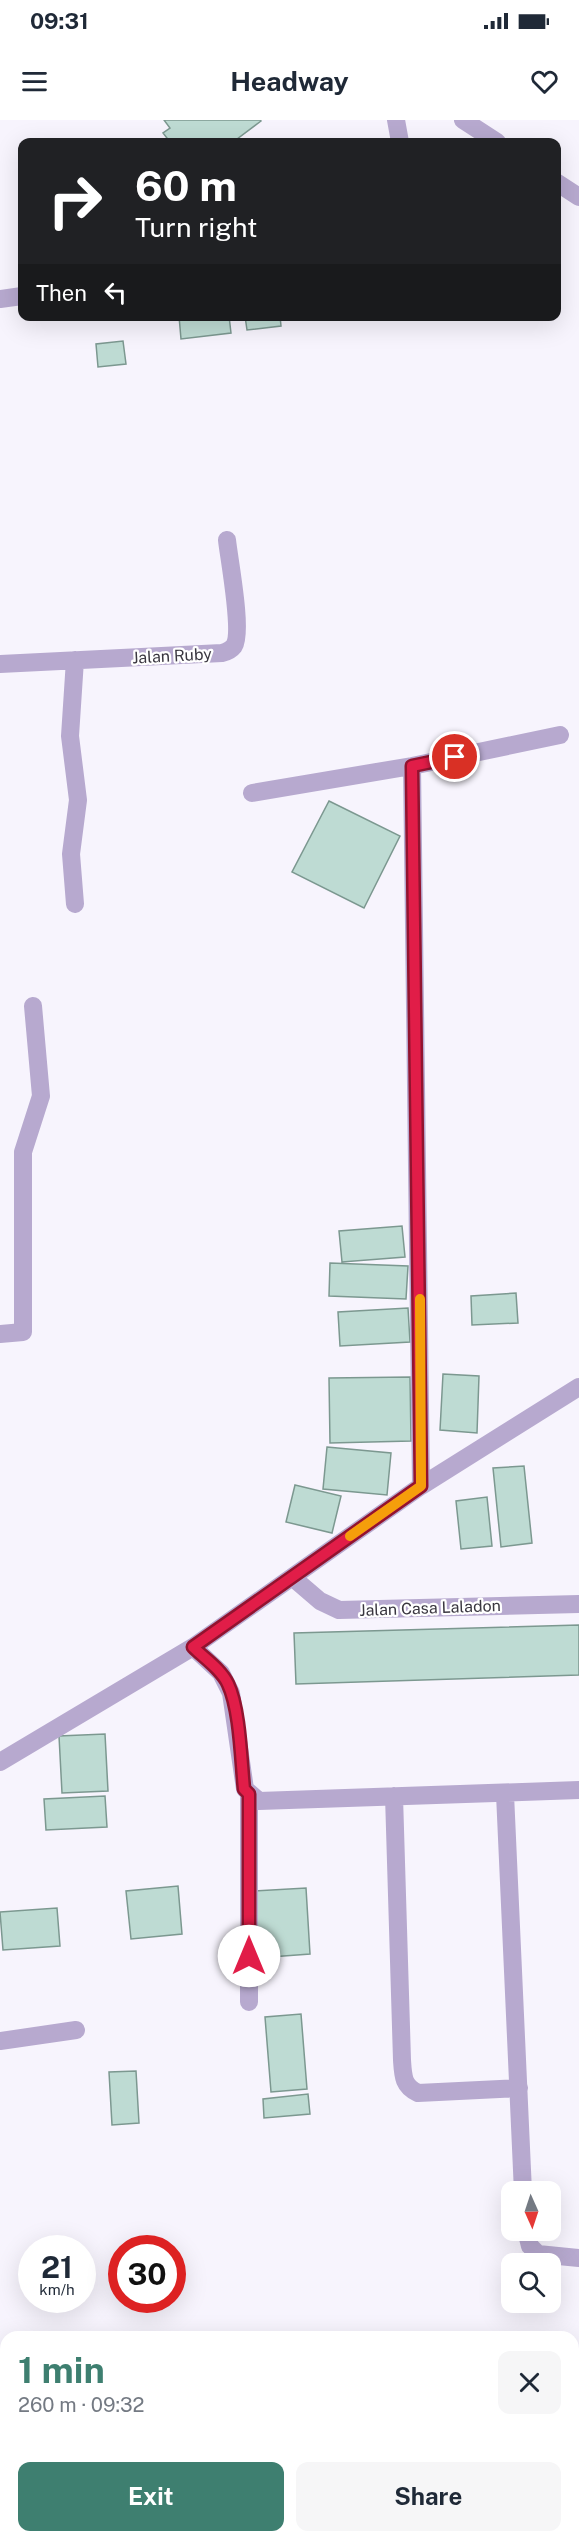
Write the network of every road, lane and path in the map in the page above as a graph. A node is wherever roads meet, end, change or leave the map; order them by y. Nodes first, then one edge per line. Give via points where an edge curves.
1 (396, 120) edge
2 (463, 120) edge
3 (399, 138) edge
4 (491, 138) edge
5 (561, 185) edge
6 (579, 197) edge
7 (18, 297) edge
8 (0, 299) edge
9 (227, 540) dead end
10 (75, 660) junction
11 (0, 664) edge
12 (560, 735) dead end
13 (412, 766) junction
14 (252, 794) dead end
15 (75, 904) dead end
16 (33, 1006) dead end
17 (0, 1334) edge
18 (579, 1387) edge
19 (421, 1486) junction
20 (292, 1577) junction
21 (579, 1604) edge
22 (193, 1647) junction
23 (0, 1762) edge
24 (579, 1790) edge
25 (249, 1794) junction
26 (505, 1794) junction
27 (394, 1796) junction
28 (249, 2002) dead end
29 (76, 2030) dead end
30 (0, 2041) edge
31 (519, 2088) junction
32 (523, 2181) edge
33 (529, 2241) edge
34 (579, 2258) edge

1 - 3 street
2 - 4 street
5 - 6 street
7 - 8 street
9 - 10 street, Jalan Ruby via 237,624 235,645 229,651
10 - 11 street, Jalan Ruby
10 - 15 street via 70,736 78,800 71,854
12 - 13 street
13 - 14 street
13 - 19 street
16 - 17 street via 41,1096 23,1152 24,1332
18 - 19 street
19 - 20 street
20 - 21 street, Jalan Casa Laladon via 320,1601 339,1610
20 - 22 street
22 - 23 street
22 - 25 street via 227,1682 234,1704 244,1789
24 - 26 street
25 - 27 street via 259,1801
25 - 28 street
26 - 27 street
26 - 31 street
27 - 31 street via 405,2084 418,2093
29 - 30 street
31 - 32 street
33 - 34 street via 538,2254

